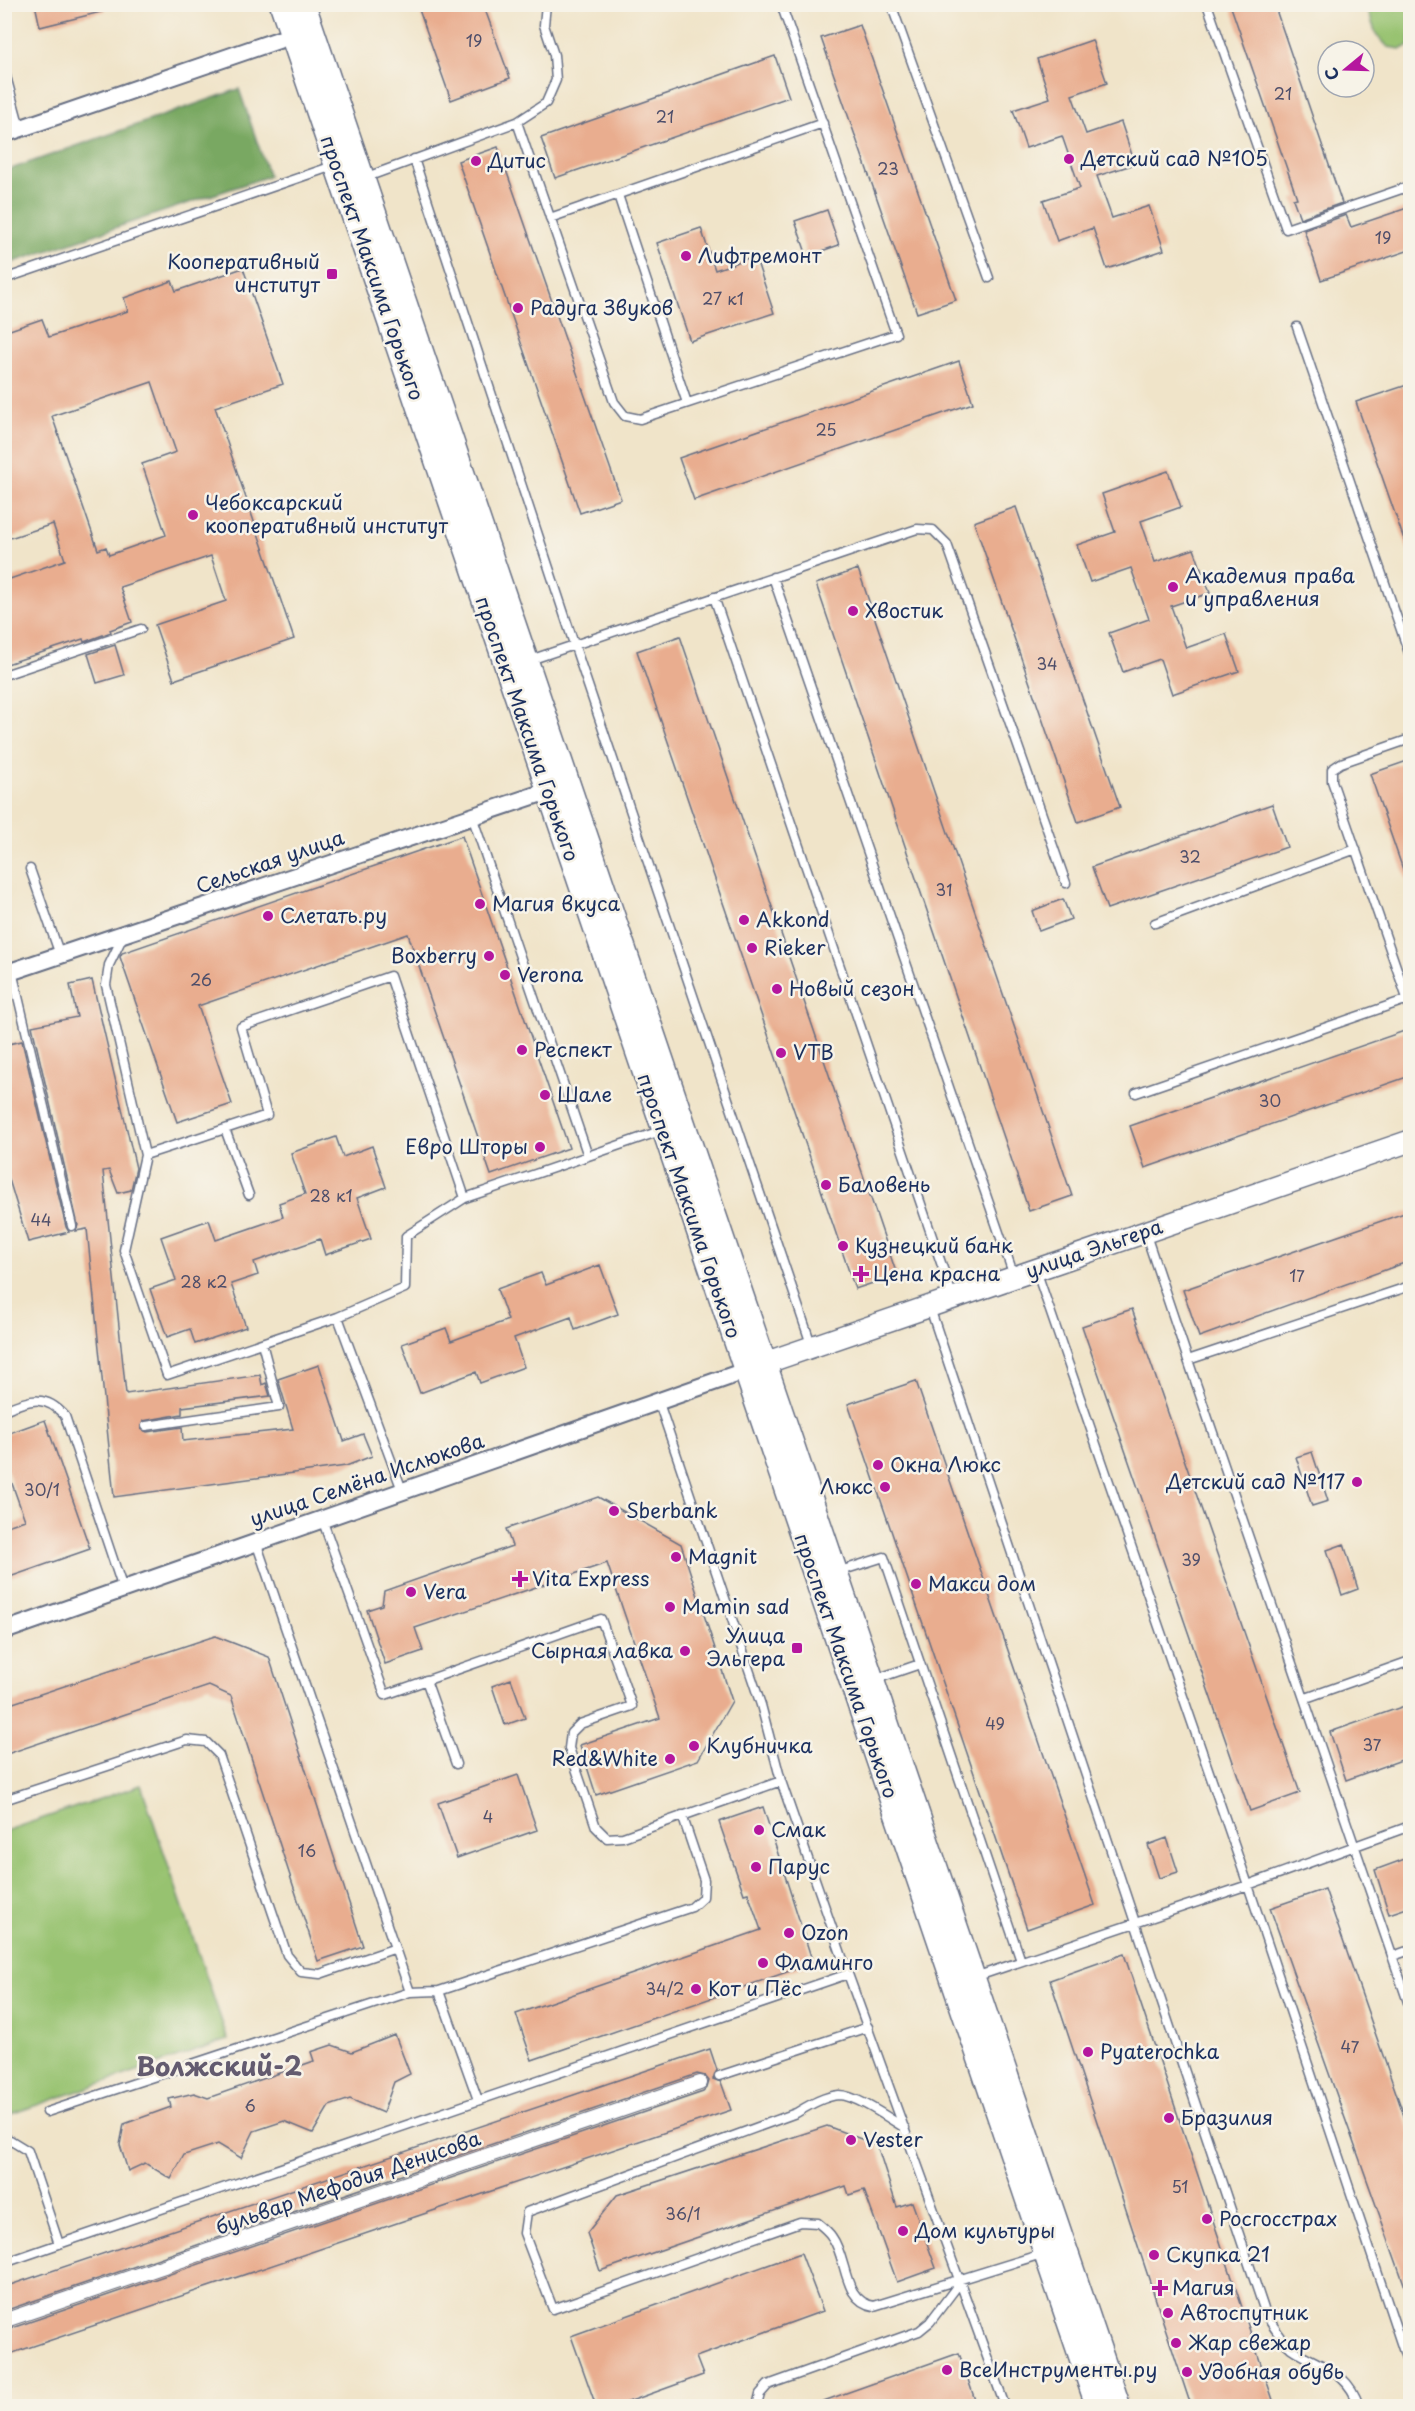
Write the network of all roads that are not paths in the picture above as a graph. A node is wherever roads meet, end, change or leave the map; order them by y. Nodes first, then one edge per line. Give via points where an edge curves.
1 (282, 4) edge
2 (303, 4) edge
3 (546, 4) edge
4 (781, 4) edge
5 (891, 4) edge
6 (1207, 4) edge
7 (293, 35) junction
8 (4, 69) edge
9 (518, 122) junction
10 (823, 123) junction
11 (12, 131) edge
12 (414, 159) junction
13 (337, 165) junction
14 (362, 178) junction
15 (1410, 186) edge
16 (618, 195) junction
17 (550, 218) junction
18 (989, 278) dead end
19 (4, 279) edge
20 (1297, 327) dead end
21 (687, 403) junction
22 (773, 577) junction
23 (714, 597) junction
24 (141, 629) dead end
25 (574, 644) junction
26 (1410, 656) edge
27 (516, 665) junction
28 (4, 675) edge
29 (1410, 739) edge
30 (557, 787) junction
31 (472, 816) junction
32 (1356, 849) junction
33 (30, 869) dead end
34 (1066, 883) dead end
35 (1155, 923) dead end
36 (124, 933) junction
37 (60, 955) junction
38 (8, 973) edge
39 (1409, 1003) edge
40 (1136, 1094) dead end
41 (225, 1129) junction
42 (663, 1130) junction
43 (1410, 1141) edge
44 (145, 1155) junction
45 (588, 1156) junction
46 (249, 1195) dead end
47 (465, 1198) junction
48 (72, 1226) dead end
49 (1144, 1232) junction
50 (1036, 1269) junction
51 (1015, 1277) junction
52 (1410, 1286) edge
53 (953, 1298) junction
54 (929, 1306) junction
55 (338, 1317) junction
56 (262, 1343) junction
57 (812, 1347) junction
58 (1188, 1360) junction
59 (754, 1367) junction
60 (658, 1400) junction
61 (4, 1410) edge
62 (147, 1426) dead end
63 (402, 1490) junction
64 (322, 1519) junction
65 (256, 1542) junction
66 (834, 1573) junction
67 (123, 1589) junction
68 (4, 1631) edge
69 (1410, 1660) edge
70 (920, 1664) junction
71 (426, 1680) junction
72 (871, 1681) junction
73 (1306, 1698) junction
74 (456, 1764) dead end
75 (781, 1781) junction
76 (4, 1800) edge
77 (682, 1815) junction
78 (1410, 1826) edge
79 (1355, 1845) junction
80 (1248, 1885) junction
81 (1136, 1922) junction
82 (393, 1949) junction
83 (1410, 1950) edge
84 (1393, 1956) junction
85 (1021, 1961) junction
86 (848, 1974) junction
87 (963, 1981) junction
88 (439, 1991) junction
89 (410, 1992) junction
90 (1410, 2008) edge
91 (868, 2027) junction
92 (719, 2076) dead end
93 (700, 2083) dead end
94 (478, 2100) junction
95 (47, 2112) dead end
96 (905, 2128) junction
97 (4, 2141) edge
98 (58, 2244) junction
99 (1046, 2253) junction
100 (4, 2263) edge
101 (962, 2281) junction
102 (9, 2319) dead end
103 (1410, 2370) edge
104 (757, 2406) edge
105 (1005, 2406) edge
106 (1098, 2406) edge
107 (1118, 2406) edge
108 (1359, 2406) edge

1 - 7 main road, проспект Максима Горького
2 - 14 main road, проспект Максима Горького
3 - 9 lane via 544,25 554,56 556,80 546,103
4 - 10 lane
5 - 18 lane
6 - 15 lane via 1286,229
7 - 11 street
7 - 13 main road, проспект Максима Горького
8 - 11 lane
9 - 12 lane
9 - 17 lane
10 - 16 lane
10 - 21 lane via 896,334
12 - 14 lane
12 - 25 lane
13 - 19 lane
13 - 27 main road, проспект Максима Горького
14 - 27 main road, проспект Максима Горького
16 - 17 lane
16 - 21 lane
17 - 21 lane via 615,402 625,416 640,419
20 - 26 lane
22 - 23 lane
22 - 34 lane via 916,529 933,530 947,544
22 - 51 lane
23 - 25 lane
23 - 53 lane
24 - 28 lane
25 - 27 lane
25 - 57 lane
27 - 30 main road, проспект Максима Горького
29 - 32 lane via 1332,769 1332,781
30 - 31 street, Сельская улица
30 - 42 main road, проспект Максима Горького
30 - 59 main road, проспект Максима Горького
31 - 36 street, Сельская улица
31 - 45 lane
32 - 35 lane
32 - 39 lane
33 - 37 lane
36 - 37 street, Сельская улица
36 - 44 lane via 109,965 106,985
37 - 38 street, Сельская улица
38 - 48 lane
39 - 40 lane
41 - 44 lane
41 - 46 lane
41 - 47 lane via 267,1115 241,1027 390,976
42 - 45 lane
42 - 59 main road, проспект Максима Горького
43 - 49 street, улица Эльгера
44 - 56 lane via 124,1250 167,1375
45 - 47 lane
47 - 55 lane via 406,1236 405,1288
49 - 50 street, улица Эльгера
49 - 58 lane
50 - 51 street, улица Эльгера
50 - 80 lane
51 - 53 street, улица Эльгера
52 - 58 lane
53 - 54 street, улица Эльгера
54 - 57 street, улица Эльгера
54 - 81 lane
55 - 56 lane
55 - 63 lane
56 - 62 lane via 279,1407
57 - 59 street, улица Эльгера
58 - 73 lane
59 - 60 street, улица Семёна Ислюкова
59 - 66 main road, проспект Максима Горького
59 - 87 main road, проспект Максима Горького
60 - 63 street, улица Семёна Ислюкова
60 - 75 lane via 761,1706
61 - 67 lane via 42,1401 54,1403 65,1416
63 - 64 street, улица Семёна Ислюкова
64 - 65 street, улица Семёна Ислюкова
64 - 71 lane via 385,1695
65 - 67 street, улица Семёна Ислюкова
65 - 82 lane
66 - 70 lane via 884,1557
66 - 72 main road, проспект Максима Горького
67 - 68 street, улица Семёна Ислюкова
69 - 73 lane
70 - 72 lane
70 - 85 lane
71 - 74 lane
71 - 77 lane via 601,1619 632,1706 580,1724 571,1733 569,1748 596,1827 607,1838 623,1836
72 - 87 main road, проспект Максима Горького
73 - 79 lane
75 - 77 lane
75 - 86 lane
76 - 82 lane via 188,1740 206,1742 219,1755 287,1955 301,1972 320,1974
77 - 88 lane via 704,1880 703,1897 692,1907
78 - 79 lane
79 - 80 lane
79 - 84 lane
80 - 81 lane
80 - 103 lane
81 - 85 lane
81 - 108 lane via 1266,2314 1290,2346 1339,2375 1353,2390
82 - 89 lane
83 - 84 lane
84 - 90 lane
85 - 87 lane
86 - 91 lane
86 - 94 lane
87 - 99 main road, проспект Максима Горького
87 - 107 main road, проспект Максима Горького
88 - 89 lane
88 - 94 lane
89 - 95 lane
91 - 92 lane
91 - 96 lane
93 - 102 street, бульвар Мефодия Денисова
94 - 98 lane
96 - 101 lane
96 - 101 lane via 851,2097 838,2095 527,2212 524,2233 552,2309 800,2222 818,2223 833,2237 854,2295 862,2304 874,2306
97 - 98 lane via 10,2140 27,2151
98 - 100 lane
99 - 101 lane
99 - 106 main road, проспект Максима Горького
101 - 104 lane via 919,2331 768,2385
101 - 105 lane

